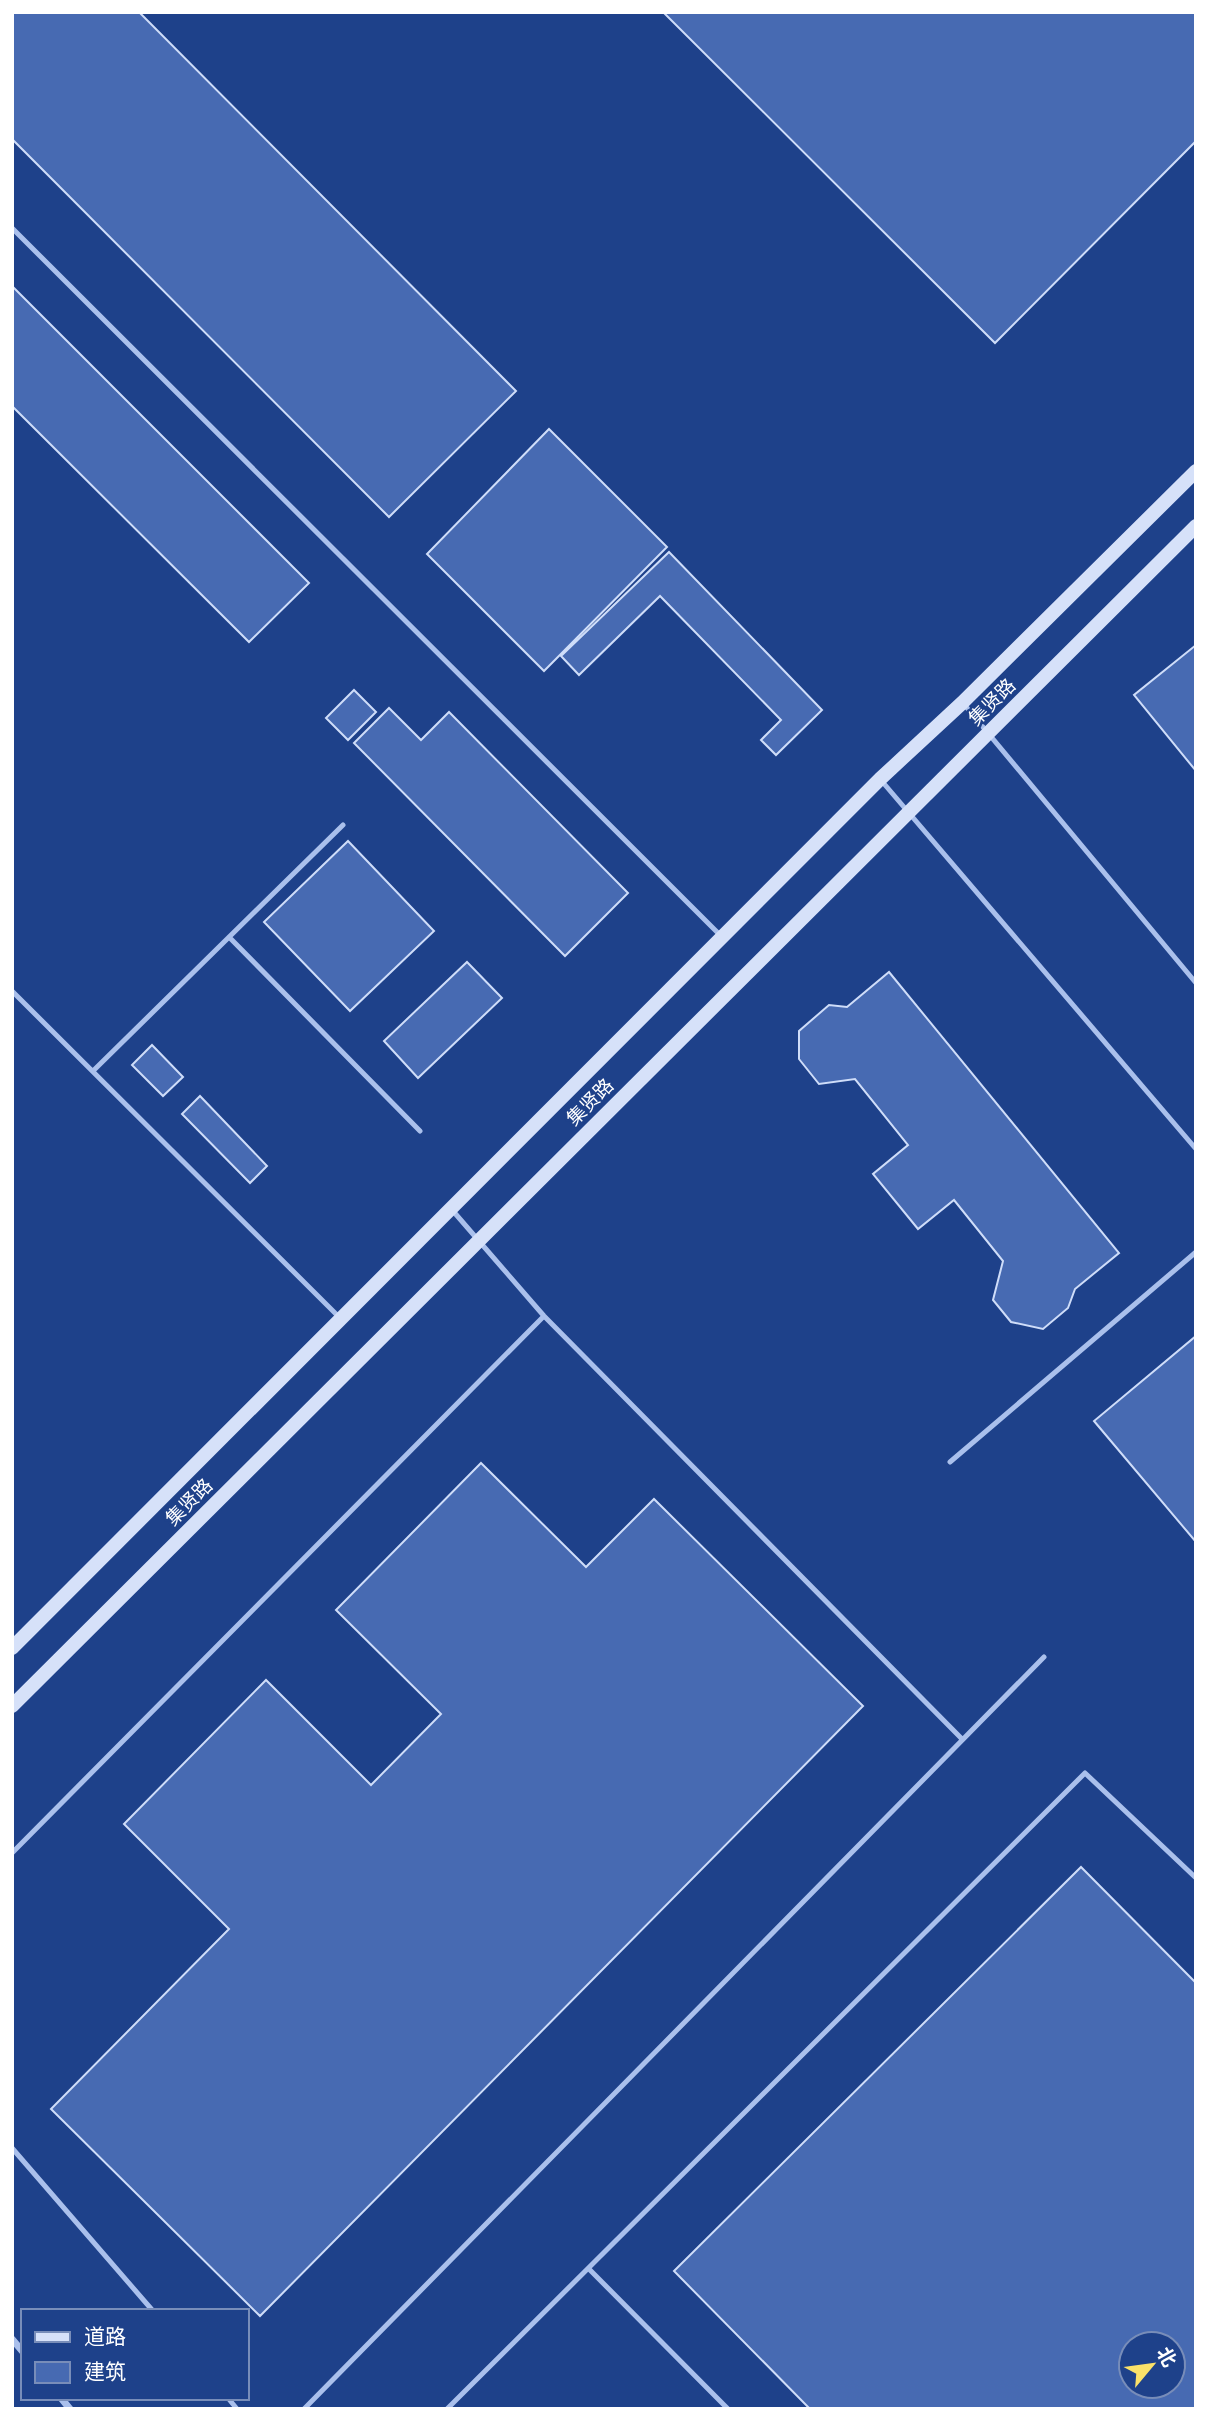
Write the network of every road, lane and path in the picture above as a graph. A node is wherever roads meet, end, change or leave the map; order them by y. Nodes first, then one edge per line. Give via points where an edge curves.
1 (12, 228) edge
2 (1196, 471) edge
3 (1196, 526) edge
4 (962, 703) junction
5 (987, 733) junction
6 (880, 779) junction
7 (908, 812) junction
8 (343, 825) dead end
9 (229, 937) junction
10 (724, 939) junction
11 (1196, 983) edge
12 (12, 991) edge
13 (93, 1071) junction
14 (420, 1131) dead end
15 (1196, 1149) edge
16 (451, 1208) junction
17 (480, 1239) junction
18 (1196, 1252) edge
19 (544, 1316) junction
20 (341, 1319) junction
21 (950, 1462) dead end
22 (12, 1648) edge
23 (1044, 1657) dead end
24 (12, 1706) edge
25 (962, 1739) junction
26 (12, 1853) edge
27 (1196, 1878) edge
28 (12, 2148) edge
29 (589, 2269) junction
30 (151, 2309) edge
31 (304, 2409) edge
32 (447, 2409) edge
33 (728, 2409) edge

1 - 10 lane
2 - 4 street, 集贤路
3 - 5 street, 集贤路
4 - 5 lane
4 - 6 street, 集贤路
5 - 7 street, 集贤路
5 - 11 lane
6 - 7 lane
6 - 10 street, 集贤路
7 - 15 lane
7 - 17 street, 集贤路
8 - 9 lane
9 - 13 lane
9 - 14 lane
10 - 16 street, 集贤路
12 - 13 lane
13 - 20 lane
16 - 17 lane
16 - 20 street, 集贤路
17 - 19 lane
17 - 24 street, 集贤路
18 - 21 lane
19 - 25 lane
19 - 26 lane
20 - 22 street, 集贤路
23 - 25 lane
25 - 31 lane
27 - 29 lane via 1085,1773
28 - 30 lane
29 - 32 lane
29 - 33 lane

